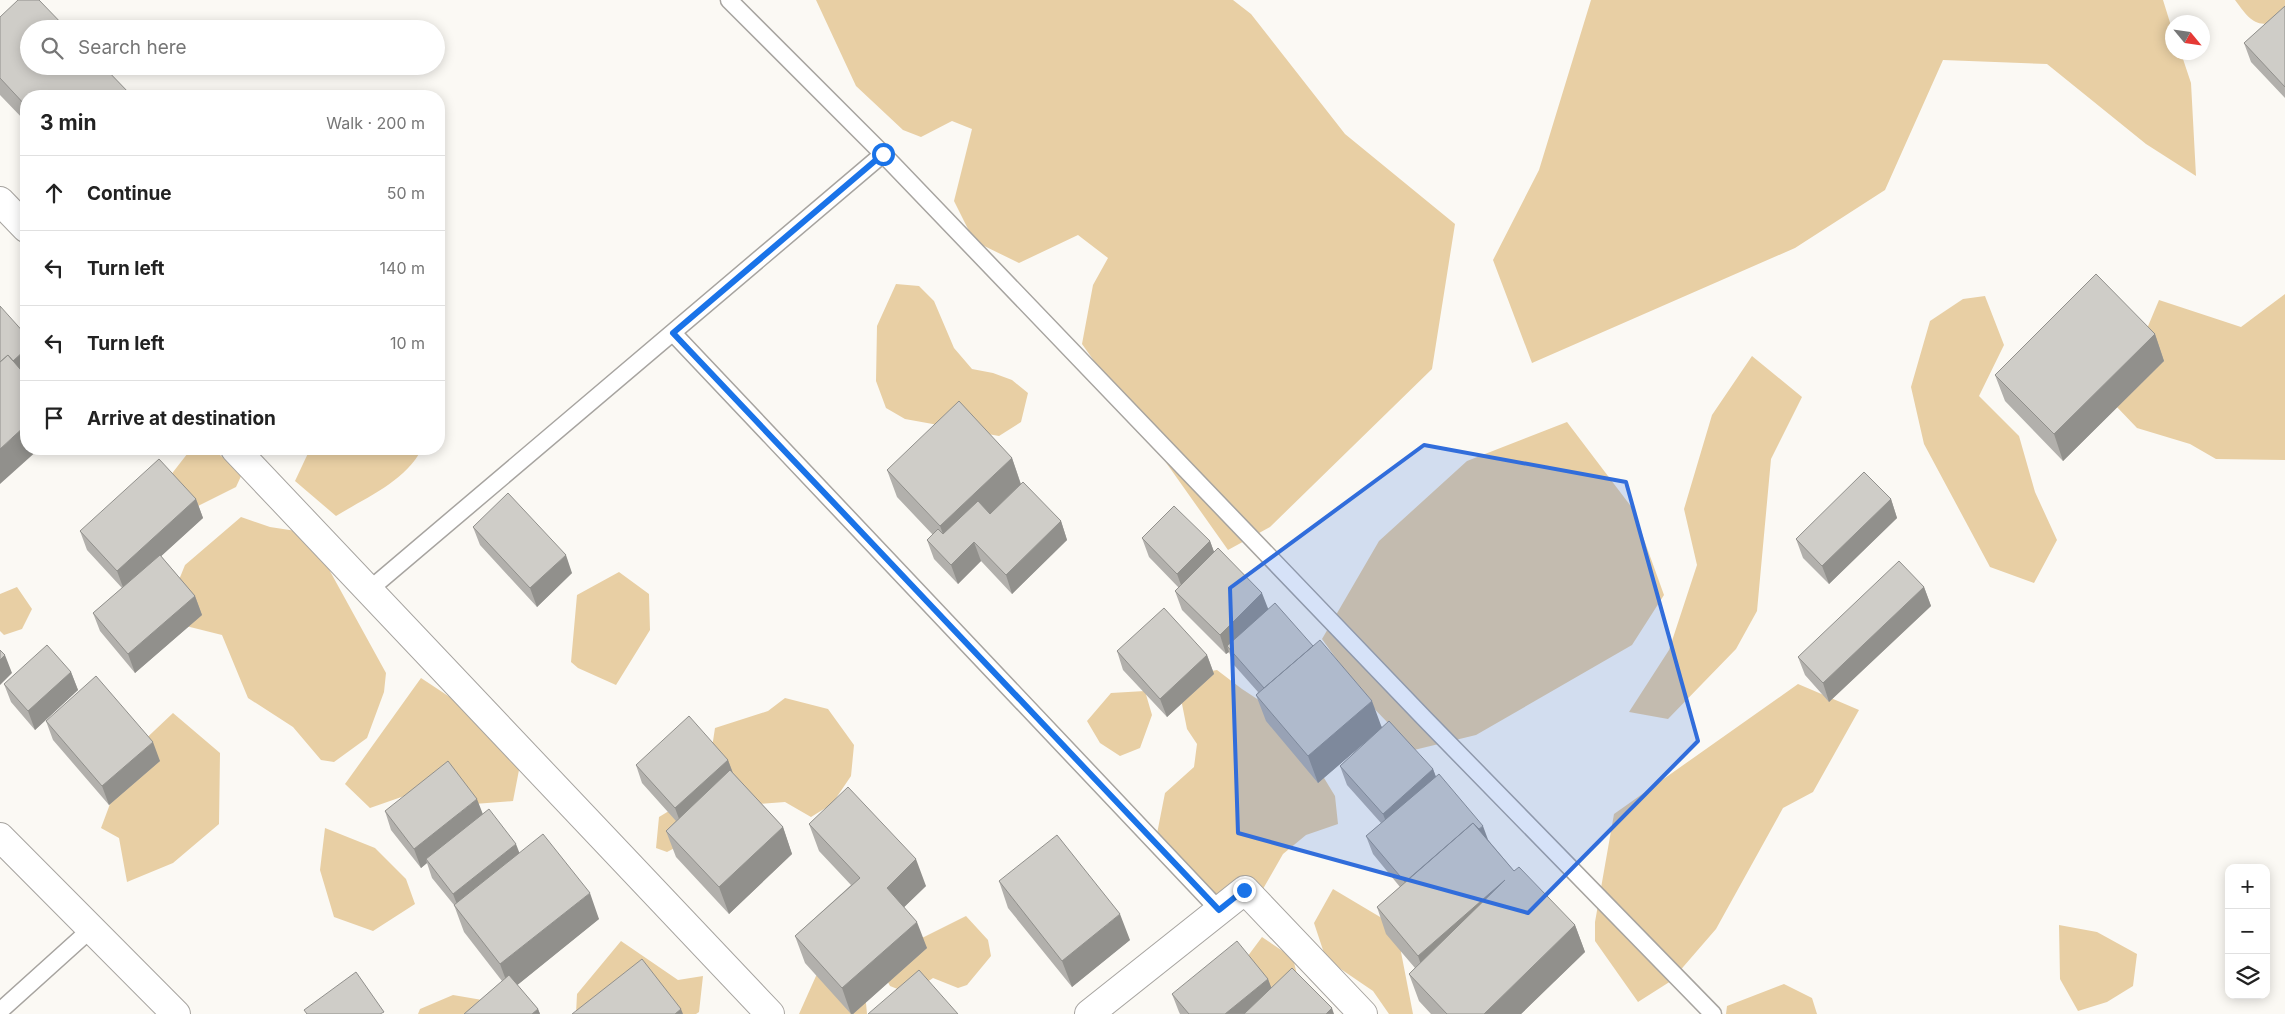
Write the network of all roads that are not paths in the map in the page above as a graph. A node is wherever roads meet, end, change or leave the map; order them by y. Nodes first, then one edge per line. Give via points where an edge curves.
1 (729, 0) edge
2 (883, 154) junction
3 (0, 201) edge
4 (20, 222) edge
5 (673, 333) junction
6 (242, 455) edge
7 (369, 590) junction
8 (0, 837) edge
9 (1219, 910) junction
10 (91, 929) junction
11 (0, 1012) edge
12 (176, 1014) edge
13 (770, 1014) edge
14 (1089, 1014) edge
15 (1363, 1014) edge
16 (1713, 1014) edge

1 - 2 lane
2 - 5 lane
2 - 16 lane via 1424,719
3 - 4 street
5 - 7 lane
5 - 9 lane
6 - 7 street
7 - 13 street
8 - 10 street
9 - 14 street
9 - 15 street via 1244,890
10 - 11 lane
10 - 12 street

